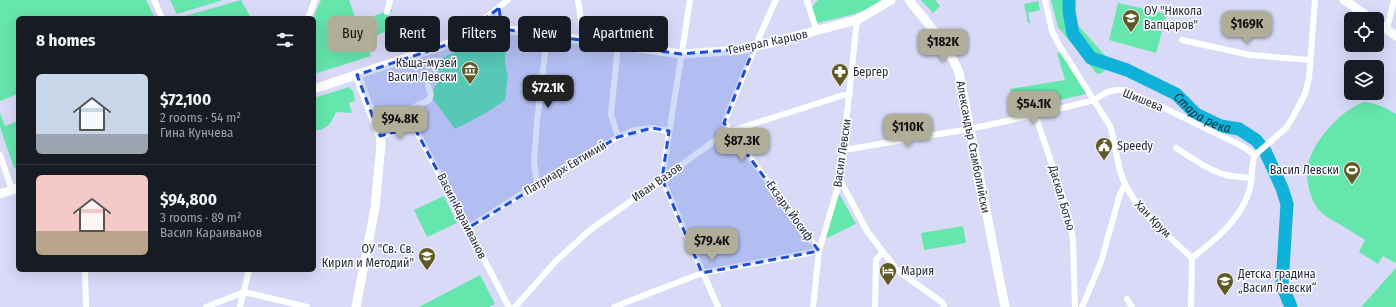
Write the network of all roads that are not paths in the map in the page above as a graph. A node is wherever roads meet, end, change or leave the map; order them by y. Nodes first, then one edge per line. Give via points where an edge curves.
1 (154, 0) edge
2 (315, 0) edge
3 (390, 0) edge
4 (508, 0) edge
5 (578, 0) edge
6 (690, 0) edge
7 (776, 0) edge
8 (807, 0) edge
9 (891, 0) edge
10 (909, 0) edge
11 (1045, 0) edge
12 (1315, 0) edge
13 (1344, 0) edge
14 (1394, 0) edge
15 (499, 8) junction
16 (387, 12) dead end
17 (1362, 12) edge
18 (161, 16) edge
19 (309, 16) edge
20 (488, 16) edge
21 (498, 16) edge
22 (580, 16) edge
23 (856, 20) junction
24 (1384, 27) edge
25 (1387, 29) junction
26 (816, 32) junction
27 (1396, 36) edge
28 (1182, 40) dead end
29 (448, 44) edge
30 (754, 48) junction
31 (545, 52) edge
32 (617, 52) edge
33 (667, 52) edge
34 (681, 54) junction
35 (1310, 60) junction
36 (357, 75) junction
37 (428, 86) dead end
38 (316, 88) edge
39 (850, 93) junction
40 (1094, 100) junction
41 (1035, 115) junction
42 (414, 126) junction
43 (969, 129) junction
44 (669, 131) junction
45 (731, 131) junction
46 (380, 136) junction
47 (618, 137) junction
48 (1176, 148) dead end
49 (844, 150) junction
50 (1256, 154) junction
51 (0, 155) edge
52 (1252, 178) junction
53 (662, 179) junction
54 (840, 180) junction
55 (537, 184) junction
56 (1125, 184) junction
57 (15, 189) edge
58 (0, 194) edge
59 (468, 228) junction
60 (820, 251) junction
61 (883, 252) junction
62 (1192, 258) junction
63 (85, 272) edge
64 (249, 272) edge
65 (702, 273) junction
66 (244, 292) junction
67 (1127, 299) dead end
68 (86, 307) edge
69 (206, 307) edge
70 (240, 307) edge
71 (307, 307) edge
72 (356, 307) edge
73 (509, 307) edge
74 (515, 307) edge
75 (614, 307) edge
76 (718, 307) edge
77 (813, 307) edge
78 (874, 307) edge
79 (944, 307) edge
80 (1005, 307) edge
81 (1075, 307) edge
82 (1082, 307) edge
83 (1132, 307) edge
84 (1191, 307) edge

1 - 18 street
2 - 19 street
3 - 16 street
4 - 15 street
5 - 22 street
6 - 34 street
7 - 30 street, Екзарх Йосиф
8 - 26 street
9 - 23 main road, Генерал Карцов
10 - 43 main road, Александър Стамболийски via 955,63
11 - 40 street, Хан Крум via 1052,31
12 - 35 street
13 - 17 main road
14 - 25 street
15 - 20 street
15 - 21 street
23 - 26 main road, Генерал Карцов
23 - 39 street, Васил Левски
24 - 25 main road
25 - 27 main road
26 - 30 main road, Генерал Карцов
28 - 35 street via 1250,55
29 - 36 main road, Генерал Карцов
30 - 34 main road, Генерал Карцов
30 - 45 street, Екзарх Йосиф via 725,121
31 - 55 street via 537,121
32 - 47 street via 611,114
33 - 34 main road, Генерал Карцов
34 - 44 street
35 - 50 street via 1309,78 1304,94 1286,128
36 - 38 main road, Генерал Карцов
36 - 46 main road
37 - 42 street, Васил Караиванов via 431,94 429,100 406,111
39 - 45 street, Иван Вазов
39 - 49 street, Васил Левски
40 - 41 street, Шишева
40 - 50 street, Шишева via 1107,92 1122,90 1207,128
40 - 56 street, Хан Крум via 1110,126
41 - 43 street, Шишева
41 - 81 street, Даскал Ботьо via 1070,221
42 - 46 street
42 - 59 street, Васил Караиванов
43 - 49 street, Шишева
43 - 80 main road, Александър Стамболийски
44 - 47 street, Патриарх Евтимий via 652,128 635,130
44 - 53 street
45 - 53 street, Иван Вазов
45 - 60 street, Екзарх Йосиф
46 - 72 main road via 375,208
47 - 55 street, Патриарх Евтимий
48 - 52 street via 1218,173
49 - 54 street, Васил Левски
50 - 52 street
51 - 57 street
52 - 62 street via 1246,201 1235,219 1212,243
53 - 65 street
53 - 74 street, Иван Вазов via 590,230 556,261
54 - 60 street, Васил Левски
54 - 61 street via 868,231
55 - 59 street, Патриарх Евтимий
56 - 62 street, Хан Крум via 1140,208
56 - 82 street via 1100,262
57 - 58 main road
59 - 73 street, Васил Караиванов
60 - 65 street
60 - 77 street, Васил Левски
61 - 78 street via 876,260
61 - 79 street via 897,270 943,303
62 - 84 street
63 - 68 street
64 - 66 street
65 - 75 street
65 - 76 street
66 - 69 street
66 - 70 street
66 - 71 street
67 - 83 street

